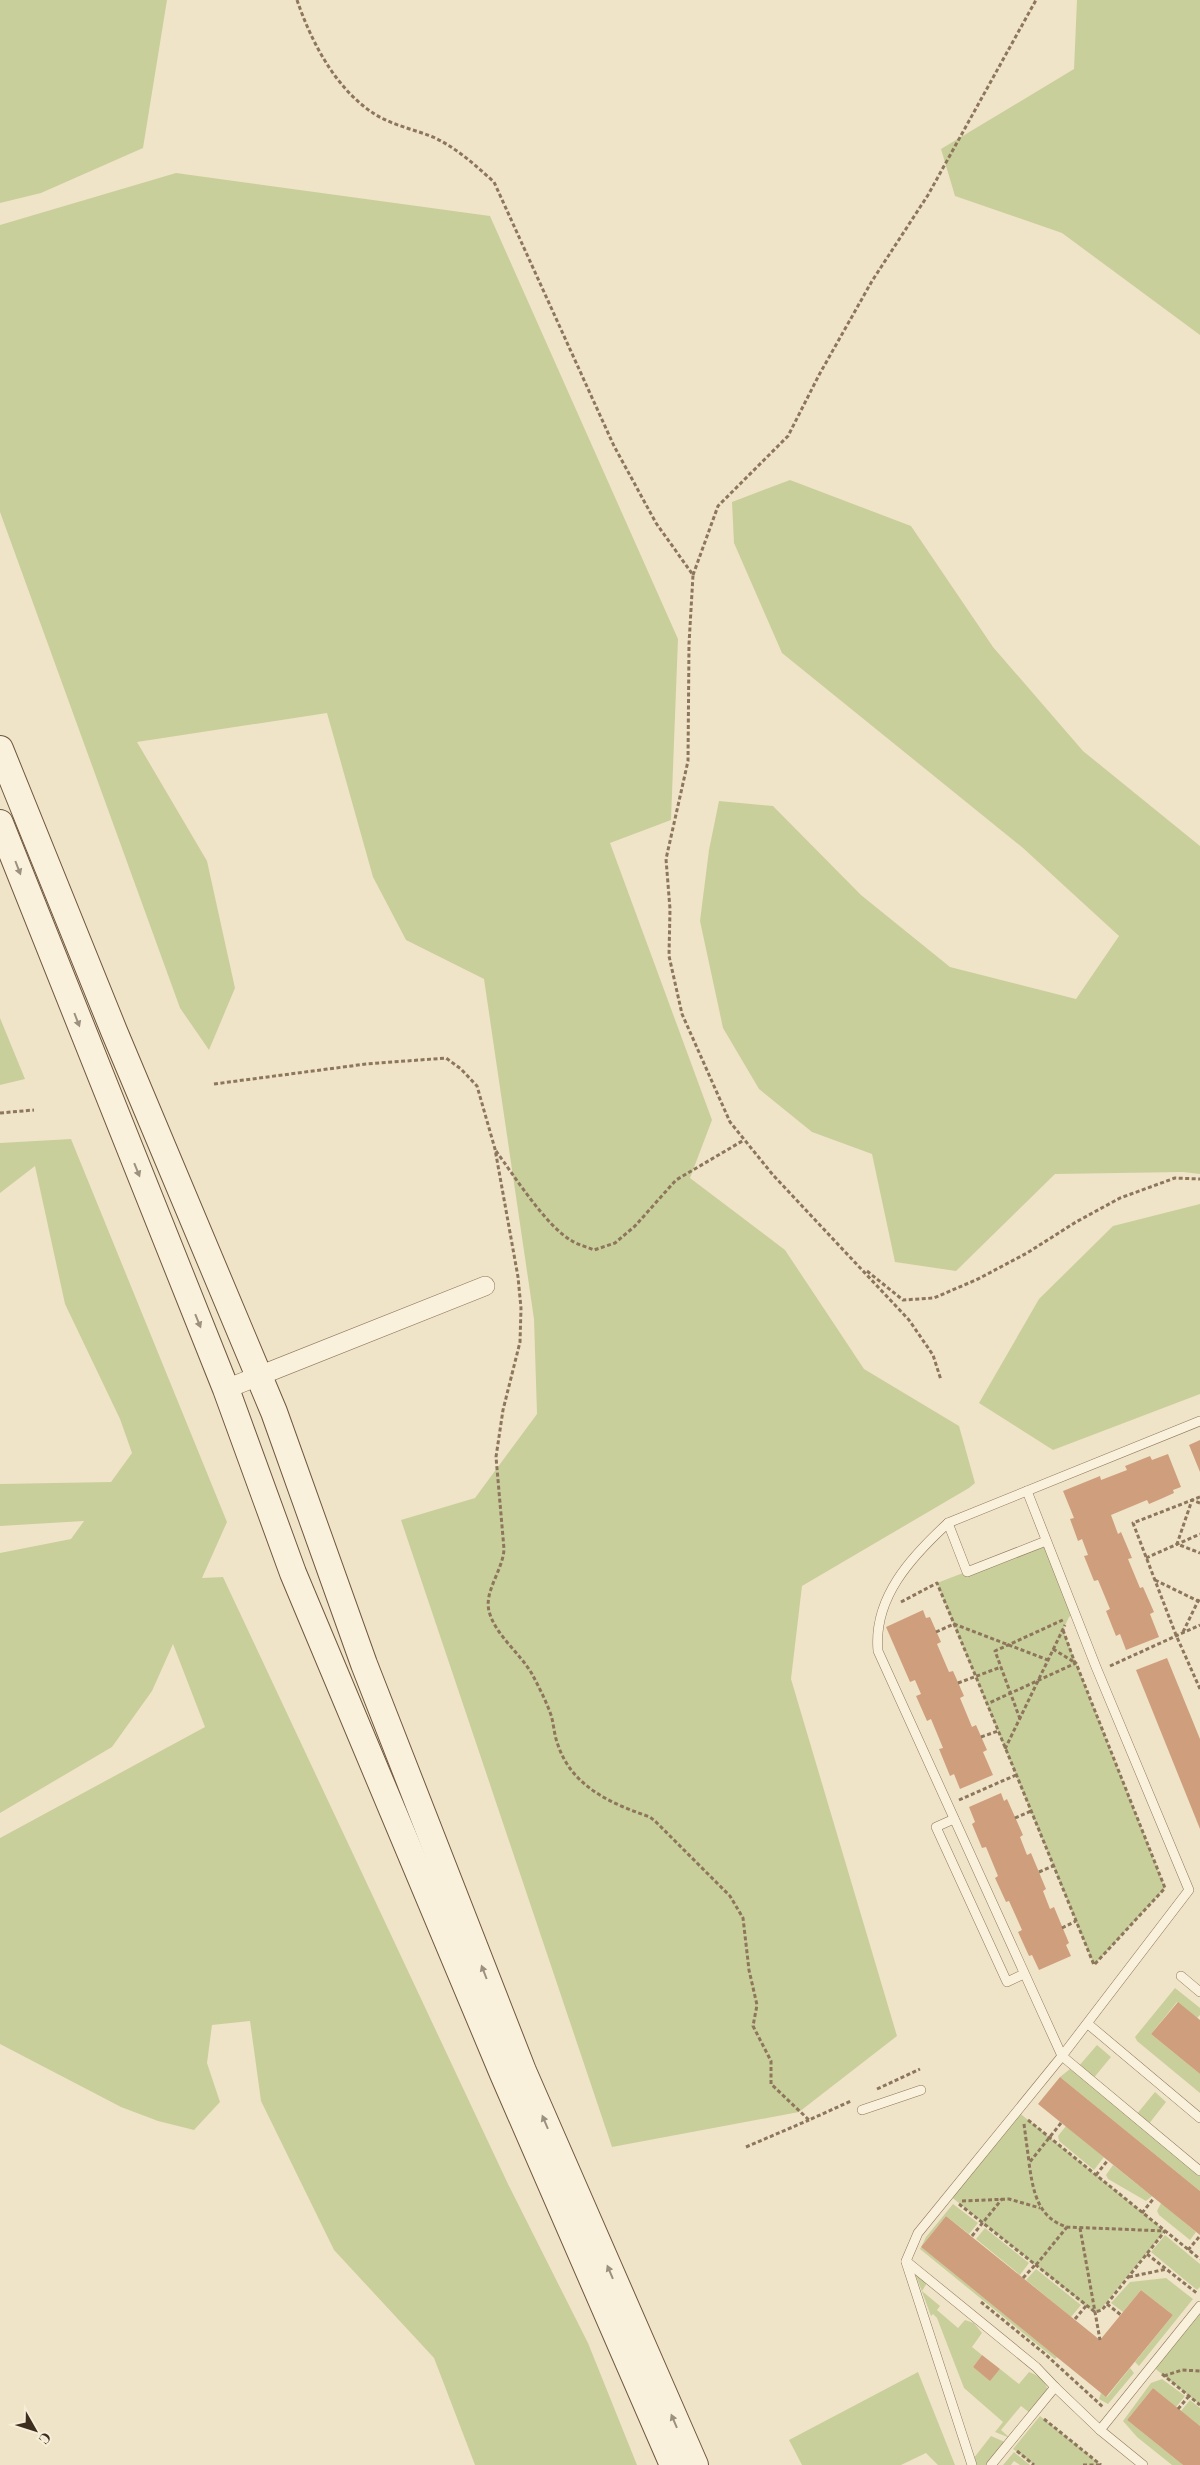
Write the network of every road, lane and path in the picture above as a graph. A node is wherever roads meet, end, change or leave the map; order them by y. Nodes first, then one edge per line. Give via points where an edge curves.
1 (297, 0) edge
2 (1036, 0) edge
3 (693, 575) junction
4 (0, 749) edge
5 (0, 823) edge
6 (214, 1084) dead end
7 (34, 1110) dead end
8 (0, 1113) edge
9 (744, 1140) junction
10 (495, 1149) junction
11 (1200, 1179) edge
12 (859, 1264) junction
13 (485, 1286) dead end
14 (259, 1376) junction
15 (941, 1380) dead end
16 (226, 1390) junction
17 (1200, 1421) edge
18 (1027, 1491) junction
19 (1200, 1496) edge
20 (1192, 1500) junction
21 (1200, 1503) edge
22 (948, 1523) junction
23 (1200, 1534) edge
24 (1046, 1541) junction
25 (1177, 1544) junction
26 (1200, 1553) edge
27 (1146, 1558) junction
28 (1155, 1580) junction
29 (1199, 1600) edge
30 (882, 1612) junction
31 (954, 1624) junction
32 (1200, 1625) edge
33 (1063, 1630) junction
34 (936, 1632) dead end
35 (1182, 1633) junction
36 (1176, 1635) junction
37 (1008, 1645) junction
38 (1053, 1649) junction
39 (1048, 1660) junction
40 (1075, 1662) junction
41 (1001, 1667) junction
42 (1098, 1672) junction
43 (976, 1677) junction
44 (1039, 1680) junction
45 (958, 1683) dead end
46 (1200, 1688) edge
47 (1010, 1693) junction
48 (987, 1704) junction
49 (1020, 1719) junction
50 (998, 1731) junction
51 (981, 1737) dead end
52 (1005, 1749) junction
53 (1016, 1775) junction
54 (947, 1805) junction
55 (1031, 1811) junction
56 (1015, 1818) dead end
57 (954, 1819) junction
58 (1054, 1866) junction
59 (1038, 1872) dead end
60 (1076, 1922) junction
61 (1062, 1928) dead end
62 (1024, 1974) junction
63 (1181, 1976) dead end
64 (1200, 1992) edge
65 (1088, 2024) junction
66 (1062, 2056) junction
67 (921, 2090) dead end
68 (862, 2110) dead end
69 (799, 2112) dead end
70 (1200, 2118) edge
71 (809, 2120) dead end
72 (1061, 2123) dead end
73 (1050, 2137) junction
74 (746, 2147) dead end
75 (1108, 2160) dead end
76 (1029, 2163) junction
77 (1200, 2171) edge
78 (1096, 2175) junction
79 (949, 2195) junction
80 (1154, 2198) dead end
81 (1002, 2199) junction
82 (958, 2202) junction
83 (1040, 2208) junction
84 (1142, 2212) junction
85 (983, 2223) junction
86 (1067, 2227) junction
87 (1080, 2228) junction
88 (1165, 2231) junction
89 (972, 2236) dead end
90 (1200, 2236) edge
91 (1188, 2250) junction
92 (1147, 2254) junction
93 (1200, 2259) edge
94 (906, 2261) junction
95 (1035, 2265) junction
96 (1167, 2269) junction
97 (1128, 2277) junction
98 (1024, 2278) dead end
99 (1200, 2296) edge
100 (975, 2298) dead end
101 (1107, 2304) junction
102 (1086, 2306) junction
103 (1200, 2306) edge
104 (1096, 2312) junction
105 (1121, 2315) dead end
106 (1075, 2319) dead end
107 (1100, 2340) dead end
108 (1152, 2366) junction
109 (1200, 2371) edge
110 (1164, 2376) junction
111 (1054, 2388) junction
112 (1189, 2396) junction
113 (1200, 2405) edge
114 (1178, 2409) dead end
115 (1040, 2416) dead end
116 (1110, 2416) junction
117 (1100, 2430) junction
118 (1013, 2449) dead end
119 (673, 2465) edge
120 (695, 2465) edge
121 (972, 2465) edge
122 (991, 2465) edge
123 (1034, 2465) edge
124 (1083, 2465) edge
125 (1100, 2465) edge
126 (1143, 2465) edge

1 - 3 path via 307,29 334,77 372,112 461,153 494,182 614,446 656,523
2 - 3 path via 928,195 872,282 788,436 718,506
3 - 9 path via 688,761 666,859 669,956 682,1014 730,1122
4 - 14 main road
5 -> 16 main road
6 - 10 path via 366,1064 446,1058 477,1086
7 - 8 path
9 - 10 path via 676,1180 636,1226 615,1243 594,1250 572,1241 554,1225
9 - 12 path via 779,1183
10 - 69 path via 521,1308 520,1342 503,1410 496,1457 504,1559 490,1595 489,1613 538,1685 552,1717 558,1745 587,1787 606,1800 656,1822 738,1907 743,1918 756,1999 753,2026 771,2061 771,2084
11 - 12 path via 1175,1178 1120,1198 1028,1253 934,1298 903,1300
12 - 15 path via 909,1320 933,1355
13 - 14 street
14 - 16 street
120 -> 14 main road via 523,2071 364,1664
16 - 119 main road via 297,1582 503,2074
17 - 18 lane
18 - 22 lane
18 - 24 lane
19 - 20 path
20 - 21 path
20 - 25 path
20 - 27 path via 1133,1523
22 - 24 lane via 967,1572
22 - 30 lane via 896,1579
23 - 25 path
24 - 42 lane
25 - 26 path
25 - 27 path
27 - 28 path
28 - 29 path
28 - 36 path
29 - 35 path
30 - 31 path via 937,1583
30 - 54 lane via 876,1634 878,1651
31 - 34 path
31 - 37 path
31 - 43 path
32 - 35 path
33 - 37 path via 1069,1617
33 - 38 path
33 - 40 path
35 - 36 path
36 - 42 path
36 - 46 path
37 - 39 path
37 - 41 path via 995,1651
38 - 39 path
38 - 40 path
39 - 44 path
40 - 44 path
40 - 60 path via 1165,1888 1094,1965
41 - 43 path
41 - 47 path
42 - 65 lane via 1189,1890
43 - 45 path
43 - 48 path
44 - 47 path
44 - 49 path
47 - 48 path
47 - 49 path
48 - 50 path
49 - 52 path
50 - 51 path
50 - 52 path
52 - 53 path
53 - 54 path
53 - 55 path
54 - 57 lane
55 - 56 path
55 - 58 path
57 - 62 lane
57 - 62 lane via 936,1827 940,1836 1006,1982
58 - 59 path
58 - 60 path
60 - 61 path
62 - 66 lane
63 - 64 lane
65 - 66 lane
65 - 70 lane
66 - 77 lane
66 - 79 lane
67 - 68 lane
71 - 74 path
72 - 73 path
73 - 76 path
73 - 76 path via 1023,2115
73 - 78 path
75 - 78 path
76 - 83 path
78 - 84 path
79 - 82 path
79 - 94 lane via 918,2234
80 - 84 path
81 - 82 path
81 - 83 path
81 - 85 path
82 - 85 path
83 - 86 path
84 - 88 path
85 - 89 path
85 - 95 path
86 - 87 path
86 - 95 path
87 - 88 path
87 - 104 path
88 - 91 path
88 - 92 path
90 - 91 path
91 - 93 path
92 - 96 path
92 - 97 path
94 - 111 lane via 1036,2367
94 - 121 lane
95 - 98 path
95 - 102 path
96 - 97 path
96 - 99 path
97 - 101 path
100 - 116 path via 1100,2402
101 - 104 path
101 - 105 path
102 - 104 path
102 - 106 path
103 - 108 lane
104 - 107 path
108 - 110 path
108 - 116 lane
109 - 110 path via 1182,2370
110 - 112 path
111 - 117 lane
111 - 122 lane
112 - 113 path
112 - 114 path
115 - 125 path
116 - 117 lane
117 - 126 lane
118 - 123 path
124 - 125 path

